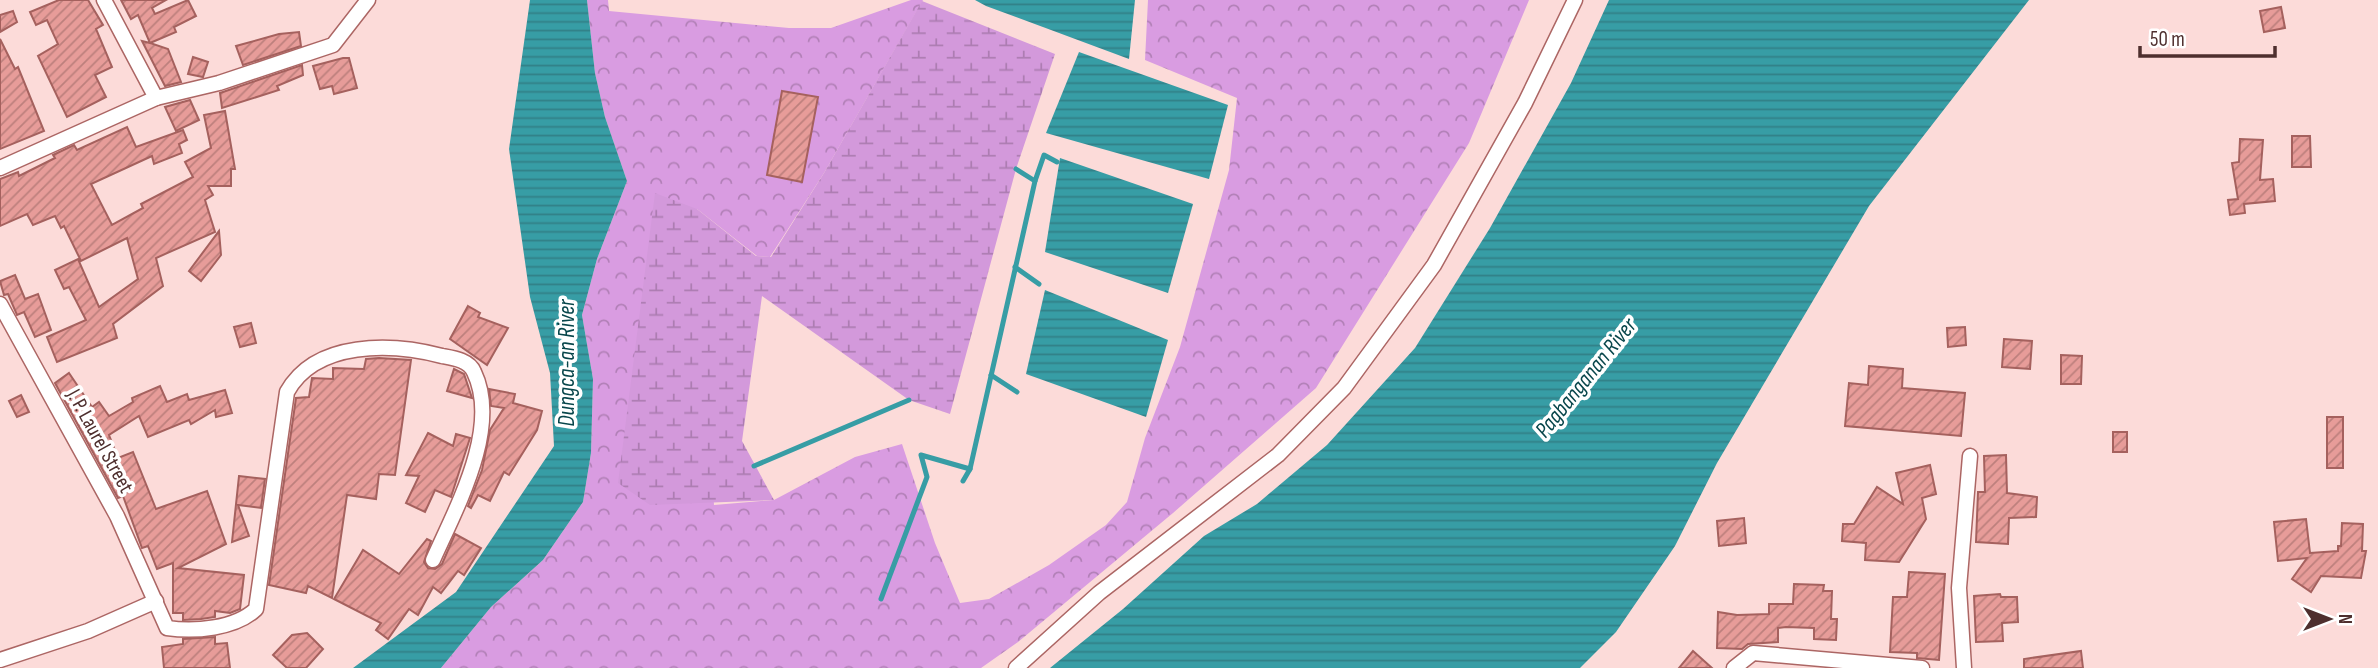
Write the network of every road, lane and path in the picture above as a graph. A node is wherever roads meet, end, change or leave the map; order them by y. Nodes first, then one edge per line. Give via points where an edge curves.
1 (104, 0) edge
2 (368, 0) edge
3 (1575, 0) edge
4 (156, 98) junction
5 (0, 168) edge
6 (0, 304) edge
7 (1970, 456) dead end
8 (433, 560) dead end
9 (156, 601) junction
10 (0, 660) edge
11 (1016, 668) edge
12 (1734, 668) edge
13 (1922, 668) edge
14 (1964, 668) edge

1 - 4 street
2 - 4 street via 334,45 219,83
3 - 11 street via 1525,103 1434,265 1344,388 1278,455 1099,593
4 - 5 street
6 - 9 street, J. P. Laurel Street via 117,516
7 - 14 street via 1959,588
8 - 9 street, J. P. Laurel Street via 481,437 478,385 473,369 461,360 411,348 372,346 344,352 310,368 295,377 287,392 256,609 229,625 178,630 167,628
9 - 10 street via 88,631
12 - 13 street via 1746,656 1759,653

